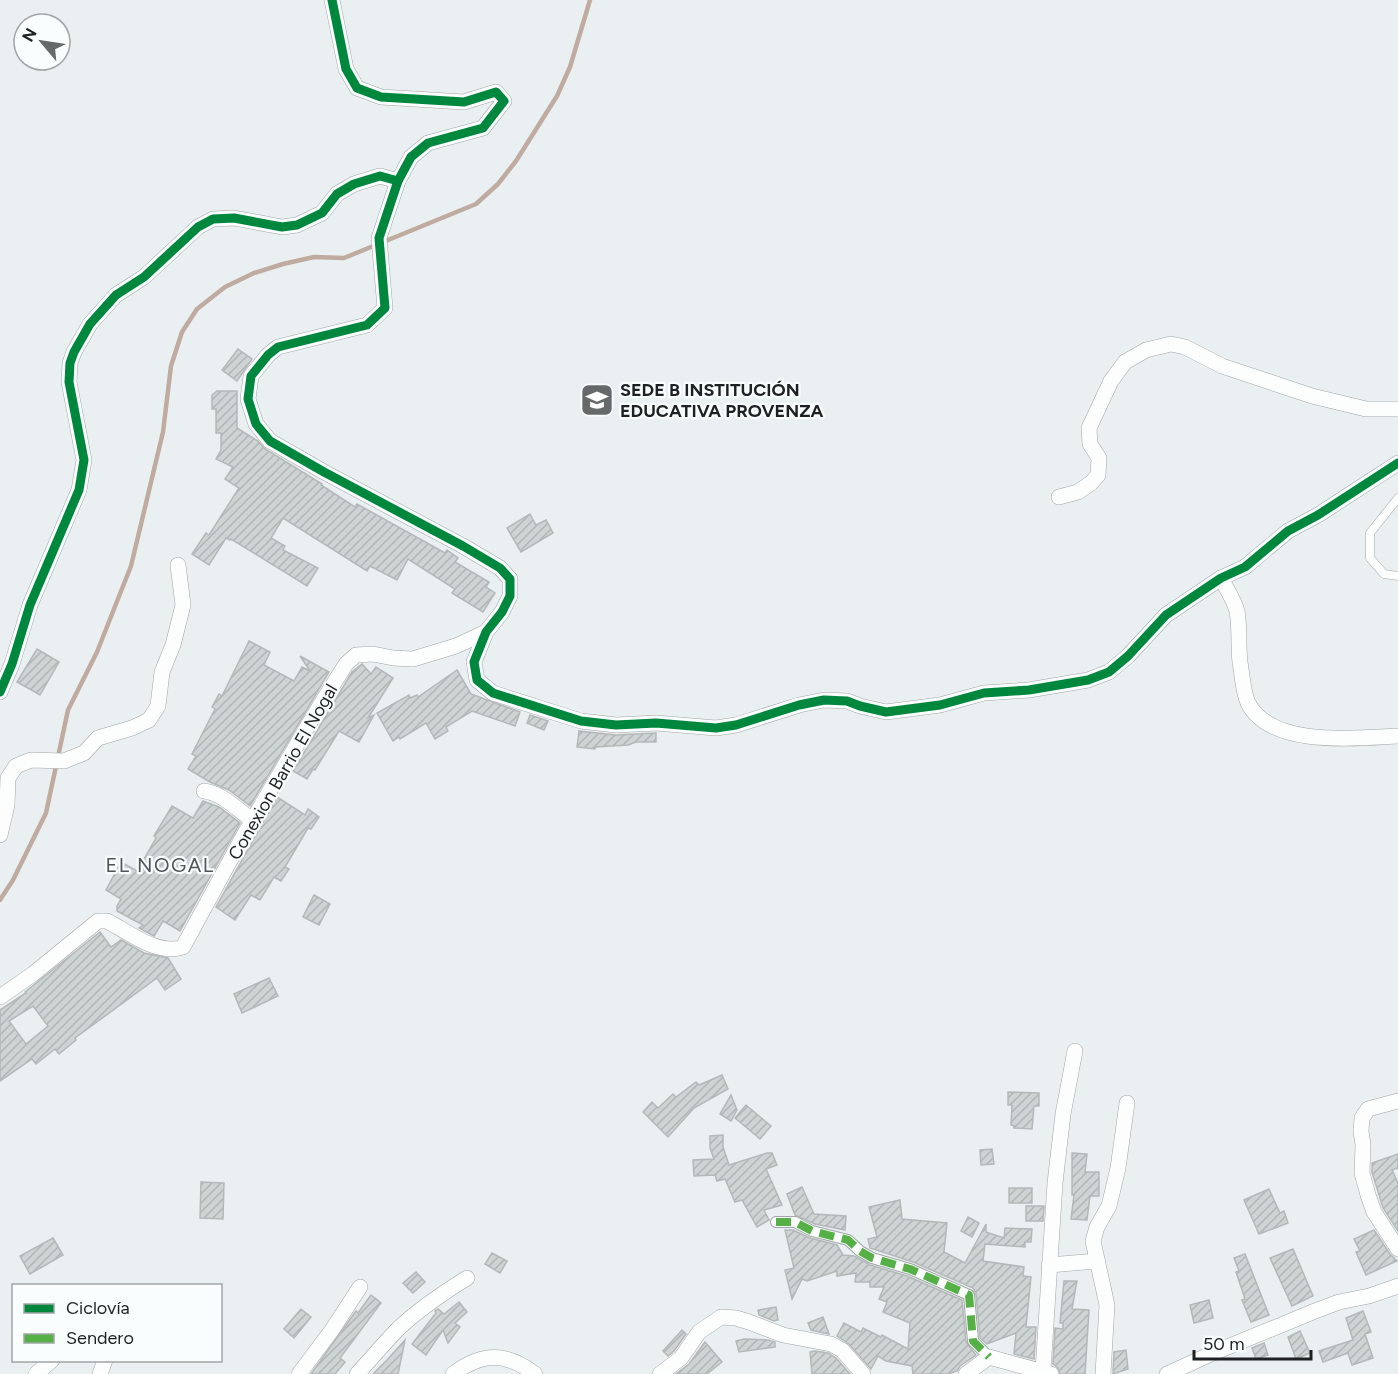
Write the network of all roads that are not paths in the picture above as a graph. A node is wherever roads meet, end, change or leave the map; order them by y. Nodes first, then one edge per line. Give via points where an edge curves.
1 (332, 0) edge
2 (398, 181) junction
3 (1398, 409) edge
4 (1398, 462) edge
5 (1059, 497) dead end
6 (1398, 498) edge
7 (178, 565) dead end
8 (1398, 576) edge
9 (1221, 578) junction
10 (486, 632) junction
11 (0, 692) edge
12 (1398, 736) edge
13 (204, 791) dead end
14 (254, 821) junction
15 (0, 835) edge
16 (0, 997) edge
17 (1075, 1051) dead end
18 (1398, 1101) edge
19 (1127, 1103) dead end
20 (776, 1222) dead end
21 (1398, 1249) edge
22 (1097, 1261) junction
23 (1049, 1265) junction
24 (467, 1278) dead end
25 (1398, 1286) edge
26 (360, 1287) dead end
27 (989, 1357) junction
28 (50, 1362) edge
29 (1047, 1372) edge
30 (36, 1374) edge
31 (299, 1374) edge
32 (357, 1374) edge
33 (453, 1374) edge
34 (535, 1374) edge
35 (660, 1374) edge
36 (863, 1374) edge
37 (966, 1374) edge
38 (1103, 1374) edge
39 (1167, 1374) edge

1 - 2 street via 346,69 357,88 381,97 465,102 496,92 504,101 483,128 428,143 411,157
2 - 10 street via 379,238 385,308 367,325 278,347 251,376 248,399 256,424 270,441 500,568 510,579 510,596
2 - 11 street via 380,176 354,184 337,194 322,213 297,225 282,227 234,218 213,219 193,231 144,277 116,296 90,324 74,352 69,371 84,460 79,490 30,605
3 - 5 street via 1366,409 1312,396 1222,366 1185,347 1171,344 1146,350 1125,362 1111,381 1089,428 1090,444 1099,458 1098,475 1078,492
4 - 9 street via 1288,531 1245,567
6 - 8 lane via 1371,533 1370,558 1384,574
7 - 15 street via 183,605 162,672 158,706 149,720 98,738 84,753 64,761 31,760 16,765 8,778
9 - 10 street via 1166,615 1128,656 1098,677 886,712 847,700 824,700 716,728 581,721 493,693 477,680 474,662
9 - 12 street via 1237,611 1240,661 1248,702 1259,717 1273,727 1305,736
10 - 14 street, Conexion Barrio El Nogal via 413,659 356,655 335,680
13 - 14 street via 222,797
14 - 16 street, Conexion Barrio El Nogal via 183,947 172,951 106,921 98,921
17 - 23 street via 1058,1160
18 - 21 street via 1368,1109 1361,1131 1362,1173 1368,1195 1374,1212
19 - 22 street via 1109,1206 1093,1241
20 - 27 street via 795,1222 848,1240 872,1258 927,1276 969,1296 973,1341
22 - 23 street
22 - 38 street via 1107,1305
23 - 29 street
24 - 32 street via 398,1329
25 - 39 street via 1315,1311
26 - 31 street
27 - 29 street
27 - 37 street
28 - 30 street
33 - 34 street via 489,1357 514,1361
35 - 36 street via 681,1358 699,1332 721,1317 831,1344 842,1350

